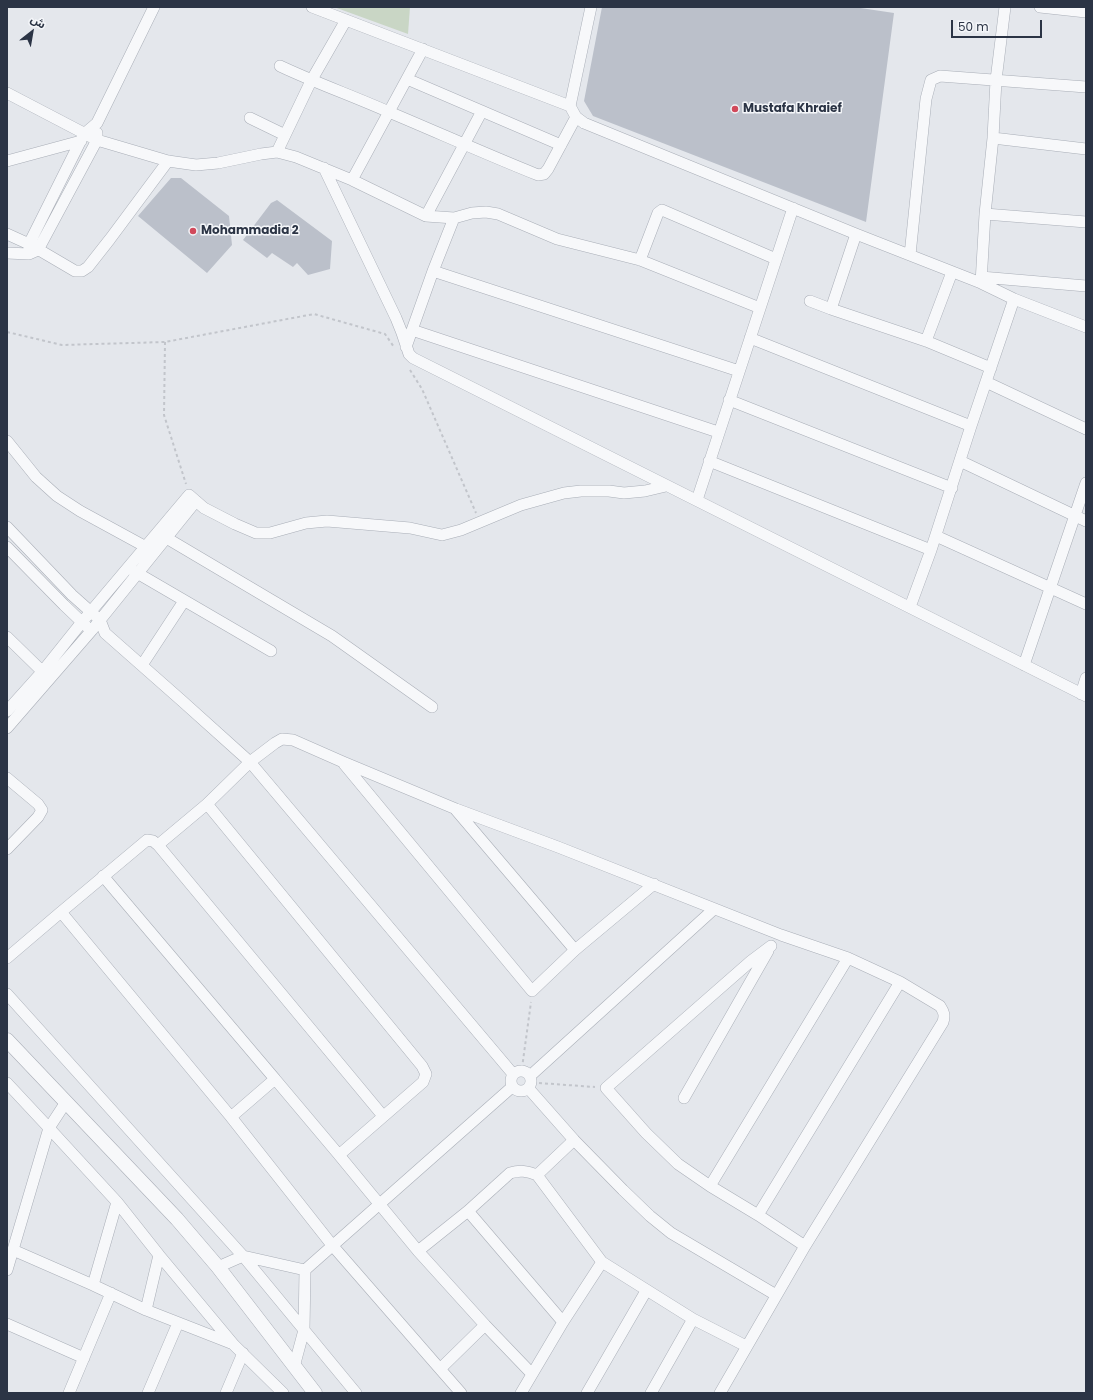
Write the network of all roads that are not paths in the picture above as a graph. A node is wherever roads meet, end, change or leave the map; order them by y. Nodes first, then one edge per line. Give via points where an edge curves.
1 (154, 7) edge
2 (312, 7) edge
3 (590, 7) edge
4 (1005, 7) edge
5 (1040, 7) edge
6 (1058, 8) edge
7 (1086, 12) edge
8 (346, 20) junction
9 (423, 49) junction
10 (280, 66) dead end
11 (407, 79) junction
12 (996, 80) junction
13 (311, 81) junction
14 (1086, 87) edge
15 (8, 94) edge
16 (570, 106) junction
17 (482, 111) junction
18 (389, 112) junction
19 (250, 118) dead end
20 (576, 118) junction
21 (97, 123) junction
22 (285, 135) junction
23 (83, 138) junction
24 (993, 138) junction
25 (97, 140) junction
26 (561, 145) junction
27 (465, 146) junction
28 (1086, 149) edge
29 (277, 152) junction
30 (7, 161) edge
31 (168, 161) junction
32 (324, 168) junction
33 (352, 180) junction
34 (793, 208) junction
35 (985, 214) junction
36 (426, 216) junction
37 (454, 218) junction
38 (1086, 222) edge
39 (7, 234) edge
40 (856, 234) junction
41 (32, 249) junction
42 (7, 253) edge
43 (910, 255) junction
44 (776, 259) junction
45 (640, 260) junction
46 (434, 271) junction
47 (952, 272) junction
48 (981, 280) junction
49 (1086, 286) edge
50 (1014, 299) junction
51 (810, 301) dead end
52 (760, 308) junction
53 (831, 309) junction
54 (1086, 327) edge
55 (412, 330) junction
56 (750, 338) junction
57 (926, 341) junction
58 (402, 349) junction
59 (991, 368) junction
60 (739, 371) junction
61 (986, 382) junction
62 (729, 400) junction
63 (971, 426) junction
64 (1086, 429) edge
65 (718, 432) junction
66 (7, 441) edge
67 (709, 461) junction
68 (960, 461) junction
69 (1086, 483) edge
70 (666, 486) junction
71 (952, 488) junction
72 (696, 500) junction
73 (1074, 516) junction
74 (1086, 521) edge
75 (7, 527) edge
76 (162, 536) junction
77 (936, 536) junction
78 (7, 547) edge
79 (146, 547) junction
80 (931, 550) junction
81 (132, 571) junction
82 (1050, 586) junction
83 (184, 601) junction
84 (1086, 604) edge
85 (910, 607) junction
86 (91, 611) junction
87 (100, 620) junction
88 (82, 622) junction
89 (92, 630) junction
90 (105, 633) junction
91 (7, 637) edge
92 (271, 651) dead end
93 (142, 665) junction
94 (1024, 665) junction
95 (46, 675) junction
96 (1086, 678) edge
97 (1083, 695) edge
98 (432, 707) dead end
99 (7, 711) edge
100 (7, 728) edge
101 (250, 762) junction
102 (342, 762) junction
103 (7, 778) edge
104 (207, 804) junction
105 (456, 809) junction
106 (158, 845) junction
107 (7, 849) edge
108 (103, 876) junction
109 (654, 884) junction
110 (714, 909) junction
111 (61, 912) junction
112 (781, 935) junction
113 (771, 946) junction
114 (575, 950) junction
115 (7, 958) edge
116 (848, 958) junction
117 (900, 982) junction
118 (7, 994) edge
119 (7, 1040) edge
120 (525, 1078) junction
121 (275, 1079) junction
122 (7, 1083) edge
123 (512, 1087) junction
124 (684, 1098) dead end
125 (66, 1102) junction
126 (384, 1116) junction
127 (231, 1117) junction
128 (49, 1128) junction
129 (574, 1140) junction
130 (339, 1155) junction
131 (537, 1175) junction
132 (710, 1186) junction
133 (117, 1202) junction
134 (378, 1204) junction
135 (468, 1211) junction
136 (758, 1215) junction
137 (332, 1245) junction
138 (804, 1246) junction
139 (13, 1250) junction
140 (418, 1251) junction
141 (159, 1255) junction
142 (243, 1256) junction
143 (602, 1262) junction
144 (7, 1267) edge
145 (218, 1267) junction
146 (305, 1270) junction
147 (93, 1285) junction
148 (646, 1291) junction
149 (111, 1294) junction
150 (776, 1295) junction
151 (146, 1310) junction
152 (693, 1319) junction
153 (563, 1322) junction
154 (178, 1323) junction
155 (7, 1324) edge
156 (485, 1325) junction
157 (304, 1330) junction
158 (234, 1345) junction
159 (746, 1346) junction
160 (243, 1353) junction
161 (84, 1358) junction
162 (294, 1366) junction
163 (440, 1369) junction
164 (532, 1374) junction
165 (69, 1393) edge
166 (148, 1393) edge
167 (226, 1393) edge
168 (283, 1393) edge
169 (315, 1393) edge
170 (356, 1393) edge
171 (461, 1393) edge
172 (521, 1393) edge
173 (587, 1393) edge
174 (651, 1393) edge
175 (720, 1393) edge

1 - 21 street
2 - 8 street
3 - 16 street
4 - 12 street
5 - 6 street
6 - 7 street
8 - 9 street
8 - 13 street
9 - 11 street
9 - 16 street
10 - 13 street
11 - 17 street
11 - 18 street
12 - 14 street
12 - 24 street
12 - 43 street via 940,76 931,80 926,99
13 - 18 street
13 - 22 street
15 - 23 street
16 - 20 street
17 - 26 street
17 - 27 street
18 - 27 street
18 - 33 street
19 - 22 street
20 - 26 street
20 - 34 street
21 - 23 street
21 - 25 street
22 - 29 street
23 - 25 street
23 - 30 street
23 - 41 street
24 - 28 street
24 - 35 street
25 - 31 street
25 - 41 street
26 - 27 street via 548,169 538,176
27 - 36 street
29 - 31 street via 218,163
29 - 32 street
31 - 41 street via 110,240 82,271 75,271
32 - 33 street
32 - 58 street via 396,318 402,333
33 - 36 street
34 - 40 street
34 - 44 street
35 - 38 street
35 - 48 street
36 - 37 street
37 - 45 street via 472,213 492,213 557,239
37 - 46 street
39 - 41 street
40 - 43 street
40 - 53 street
41 - 42 street
43 - 47 street
44 - 45 street via 662,210 658,213
44 - 52 street
45 - 52 street
46 - 55 street
46 - 60 street
47 - 48 street
47 - 57 street
48 - 49 street
48 - 50 street
50 - 54 street
50 - 59 street
51 - 53 street
52 - 56 street
53 - 57 street
55 - 58 street
55 - 65 street
56 - 60 street
56 - 63 street
57 - 59 street
58 - 70 street via 412,358
59 - 61 street
60 - 62 street
61 - 63 street
61 - 64 street
62 - 65 street
62 - 71 street
63 - 68 street
65 - 67 street
66 - 79 street via 36,477 57,496
67 - 72 street
67 - 80 street
68 - 71 street
68 - 73 street
69 - 73 street
70 - 72 street
70 - 76 street via 624,493 564,493 521,505 481,523 442,535 410,528 327,521 306,523 270,533 256,533 204,508 193,498
71 - 77 street
72 - 85 street
73 - 74 street
73 - 82 street
75 - 86 street
76 - 79 street
76 - 81 street
76 - 98 street via 332,636
77 - 80 street
77 - 82 street
78 - 88 street
79 - 81 street
80 - 85 street
81 - 83 street
81 - 86 street
81 - 87 street
82 - 84 street
82 - 94 street
83 - 92 street
83 - 93 street
85 - 94 street
86 - 87 street
86 - 88 street
87 - 89 street
87 - 90 street
88 - 89 street
88 - 95 street
89 - 90 street
89 - 95 street
90 - 93 street
91 - 95 street
93 - 101 street
94 - 97 street
95 - 99 street
95 - 100 street
96 - 97 street
101 - 102 street via 282,739 293,740
101 - 104 street
101 - 120 street
102 - 105 street
102 - 114 street via 532,991
103 - 107 street via 42,810
104 - 106 street
104 - 126 street via 422,1066 426,1074 423,1082
105 - 109 street
105 - 114 street
106 - 108 street via 147,840
106 - 126 street
108 - 111 street
108 - 121 street
109 - 110 street
109 - 114 street
110 - 112 street
110 - 120 street
111 - 115 street
111 - 127 street
112 - 113 street
112 - 116 street
113 - 124 street
113 - 132 street via 606,1088 678,1164
116 - 117 street
116 - 132 street
117 - 136 street
117 - 138 street via 940,1006 944,1016 943,1022
118 - 142 street
119 - 125 street
120 - 123 street via 510,1080
120 - 123 street via 523,1092
120 - 129 street
121 - 127 street
121 - 130 street
122 - 128 street
123 - 134 street
125 - 128 street
125 - 145 street via 177,1219
126 - 130 street
127 - 137 street
128 - 133 street
128 - 139 street
129 - 131 street
129 - 150 street via 650,1216 671,1233
130 - 134 street
131 - 135 street via 519,1170 510,1173
131 - 143 street
132 - 136 street
133 - 141 street
133 - 147 street
134 - 137 street
134 - 140 street
135 - 140 street
135 - 153 street
136 - 138 street
137 - 146 street
137 - 163 street
138 - 150 street
139 - 144 street
139 - 147 street
140 - 156 street
141 - 151 street
141 - 158 street
142 - 145 street
142 - 146 street
142 - 157 street
143 - 148 street
143 - 153 street
145 - 162 street
146 - 157 street
147 - 149 street
148 - 152 street
148 - 173 street
149 - 151 street
149 - 161 street
150 - 159 street
151 - 154 street
152 - 159 street
152 - 174 street
153 - 164 street
154 - 158 street
154 - 166 street
155 - 161 street
156 - 163 street
156 - 164 street
157 - 162 street
157 - 170 street
158 - 160 street
159 - 175 street
160 - 167 street
160 - 168 street
161 - 165 street
162 - 169 street
163 - 171 street
164 - 172 street

